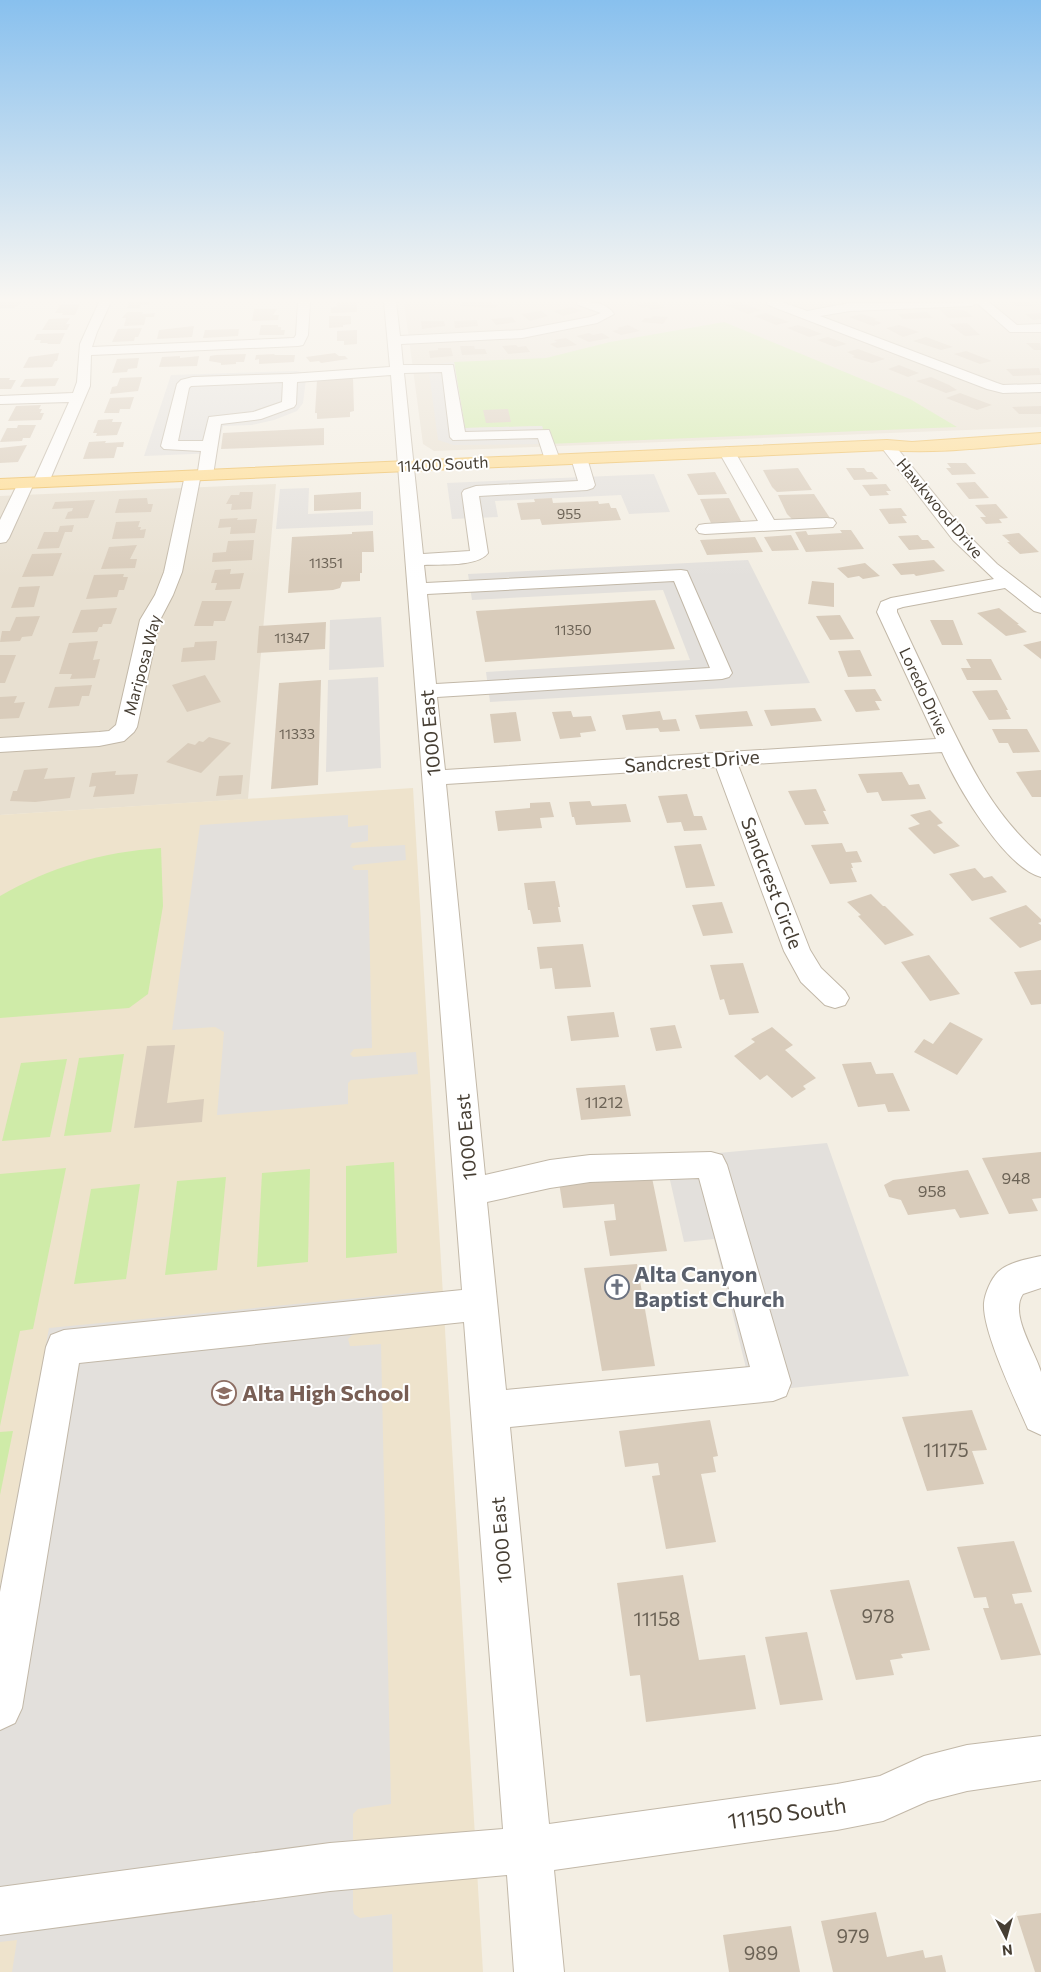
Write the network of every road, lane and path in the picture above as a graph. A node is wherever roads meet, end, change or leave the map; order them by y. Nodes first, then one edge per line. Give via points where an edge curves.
1 (79, 394) edge
2 (180, 394) edge
3 (289, 394) edge
4 (399, 394) edge
5 (452, 394) edge
6 (78, 397) junction
7 (0, 400) edge
8 (1035, 438) edge
9 (887, 445) junction
10 (209, 446) junction
11 (727, 452) junction
12 (579, 458) junction
13 (552, 460) junction
14 (407, 466) junction
15 (199, 475) junction
16 (33, 482) junction
17 (0, 484) edge
18 (827, 523) dead end
19 (769, 526) junction
20 (705, 529) dead end
21 (0, 537) edge
22 (416, 575) junction
23 (1008, 582) junction
24 (1041, 607) edge
25 (426, 691) junction
26 (0, 745) edge
27 (949, 745) junction
28 (724, 759) junction
29 (434, 778) junction
30 (1041, 869) edge
31 (835, 998) dead end
32 (470, 1192) junction
33 (1041, 1272) edge
34 (480, 1304) junction
35 (490, 1410) junction
36 (1041, 1416) edge
37 (0, 1708) edge
38 (1041, 1758) edge
39 (528, 1850) junction
40 (0, 1911) edge
41 (539, 1972) edge

1 - 6 street
2 - 10 street via 169,446
3 - 10 street, Mariposa Way via 289,404 275,412 250,419 214,420
4 - 14 street, 1000 East
5 - 13 street via 458,436 544,433
6 - 7 street
6 - 16 street
8 - 9 main road, 11400 South via 912,447
9 - 11 main road, 11400 South
9 - 23 street, Hawkwood Drive via 959,536
10 - 15 street, Mariposa Way
11 - 12 main road, 11400 South
11 - 19 street
12 - 13 main road, 11400 South
12 - 22 street via 587,485 470,492 479,553
13 - 14 main road, 11400 South
14 - 15 main road, 11400 South
14 - 22 street, 1000 East
15 - 16 main road, 11400 South
15 - 26 street, Mariposa Way via 173,572 150,620 126,727 116,736
16 - 17 main road, 11400 South
16 - 21 street
18 - 19 street
19 - 20 street
22 - 25 street, 1000 East
22 - 25 street via 681,575 722,673
23 - 24 street, Hawkwood Drive
23 - 27 street, Loredo Drive via 910,599 888,606 889,618
25 - 29 street, 1000 East
27 - 28 street, Sandcrest Drive
27 - 30 street, Loredo Drive via 980,803 1018,849
28 - 29 street, Sandcrest Drive
28 - 31 street, Sandcrest Circle via 798,951 811,976
29 - 32 street, 1000 East
32 - 34 street, 1000 East
32 - 35 street via 584,1170 711,1165 773,1383
33 - 36 street via 1019,1277 1009,1284 1000,1306 1002,1321
34 - 35 street, 1000 East
34 - 37 street via 64,1347
35 - 39 street, 1000 East
38 - 39 street, 11150 South via 967,1768 924,1779 883,1798 837,1807
39 - 40 street, 11150 South via 330,1867
39 - 41 street, 1000 East

